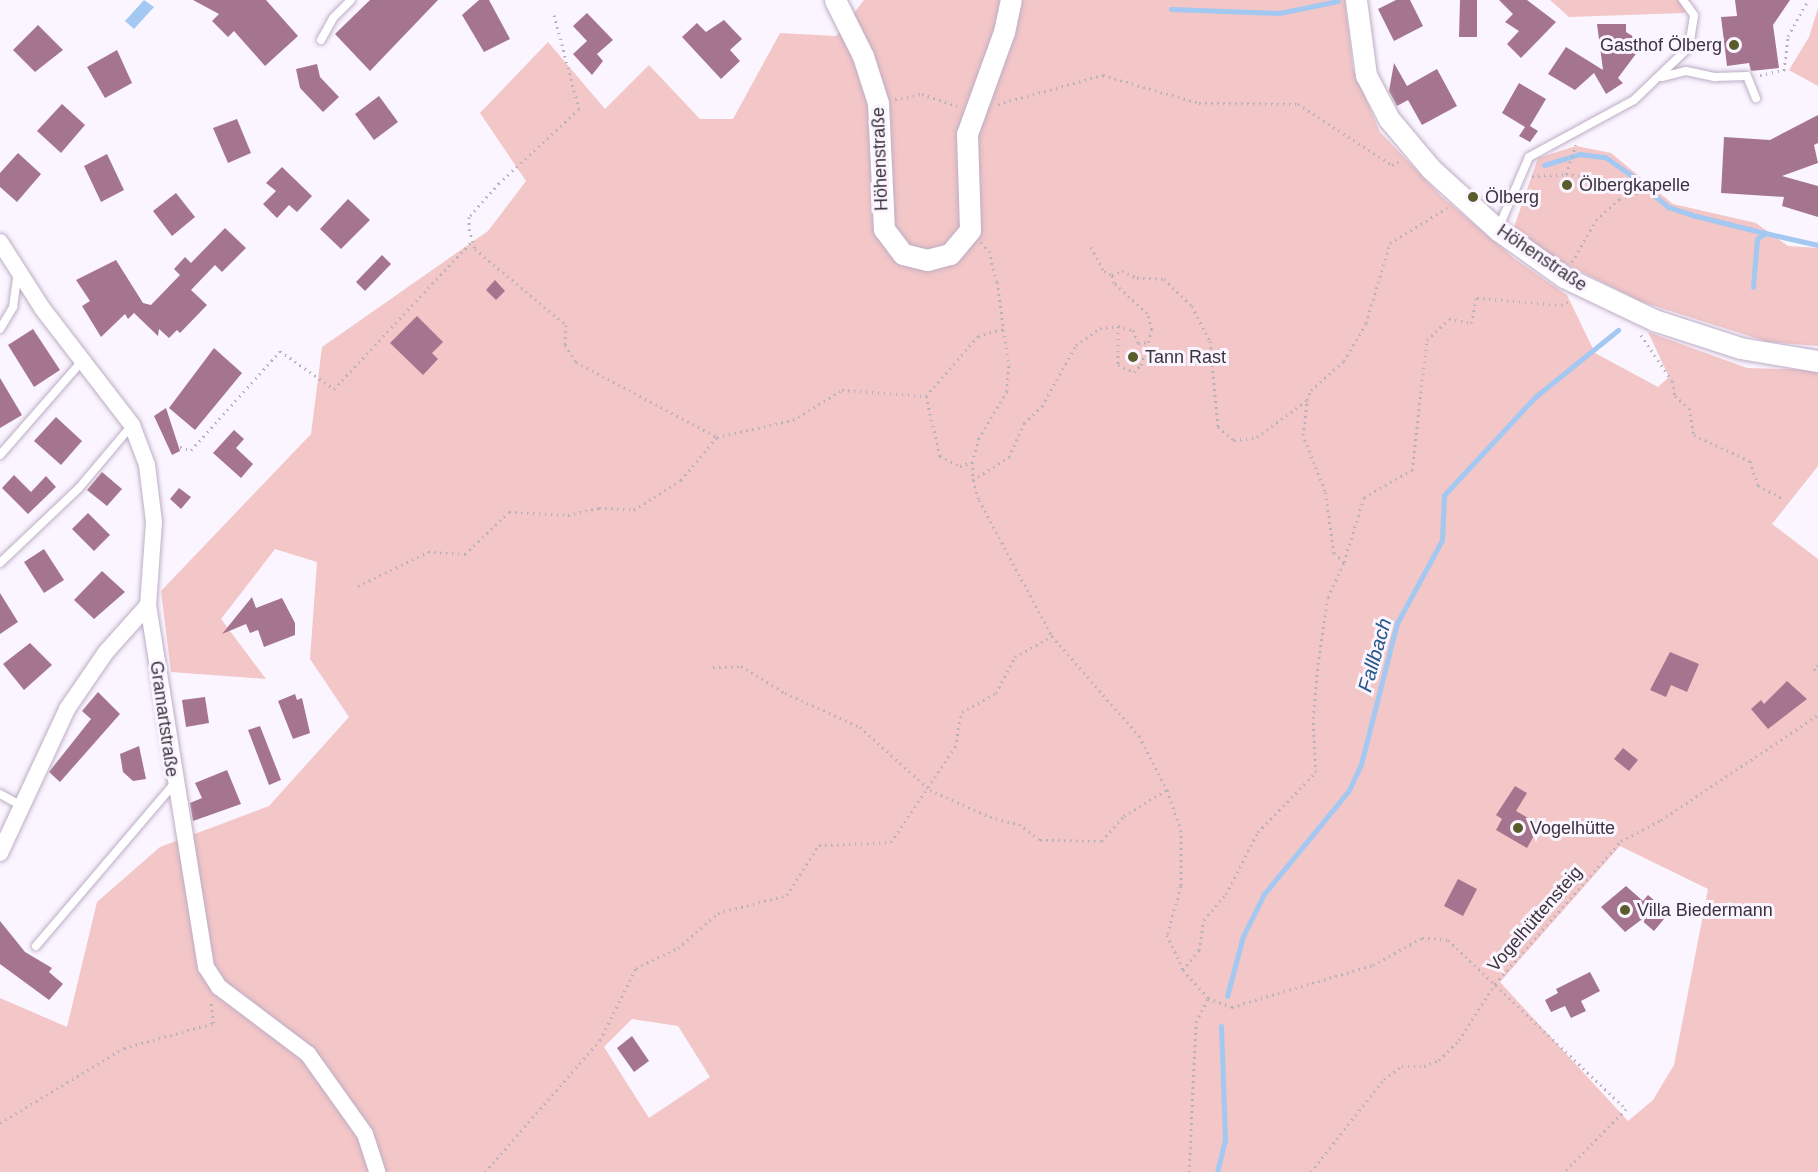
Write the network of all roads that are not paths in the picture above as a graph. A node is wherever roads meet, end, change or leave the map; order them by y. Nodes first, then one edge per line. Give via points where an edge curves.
1 (351, 0) edge
2 (835, 0) edge
3 (1011, 0) edge
4 (1356, 0) edge
5 (1683, 0) edge
6 (321, 40) dead end
7 (1662, 77) junction
8 (1756, 98) dead end
9 (1498, 230) junction
10 (0, 242) edge
11 (19, 271) junction
12 (0, 329) edge
13 (84, 360) junction
14 (1818, 361) edge
15 (132, 425) junction
16 (0, 455) edge
17 (0, 562) edge
18 (147, 605) junction
19 (173, 785) junction
20 (0, 794) edge
21 (22, 806) junction
22 (0, 853) edge
23 (36, 946) dead end
24 (377, 1172) edge

1 - 6 lane via 333,18
2 - 3 street, Höhenstraße via 863,56 878,103 882,219 896,249 910,258 934,260 958,248 970,230 966,146
4 - 9 street, Höhenstraße via 1366,75 1389,120 1416,153
5 - 7 lane via 1694,15 1694,32 1689,48
7 - 8 lane via 1686,71 1715,78 1747,76
7 - 9 lane via 1608,116 1529,157
9 - 14 street, Höhenstraße via 1564,277 1622,306 1715,342
10 - 11 street, Gramartstraße
11 - 12 lane via 12,307
11 - 13 street, Gramartstraße
13 - 15 street, Gramartstraße
13 - 16 lane
15 - 17 lane via 79,488
15 - 18 street, Gramartstraße via 147,465 152,498
18 - 19 street, Gramartstraße
18 - 21 street via 106,652 67,709
19 - 23 lane
19 - 24 street, Gramartstraße via 206,967 219,987 308,1054 365,1134
20 - 21 lane
21 - 22 street

